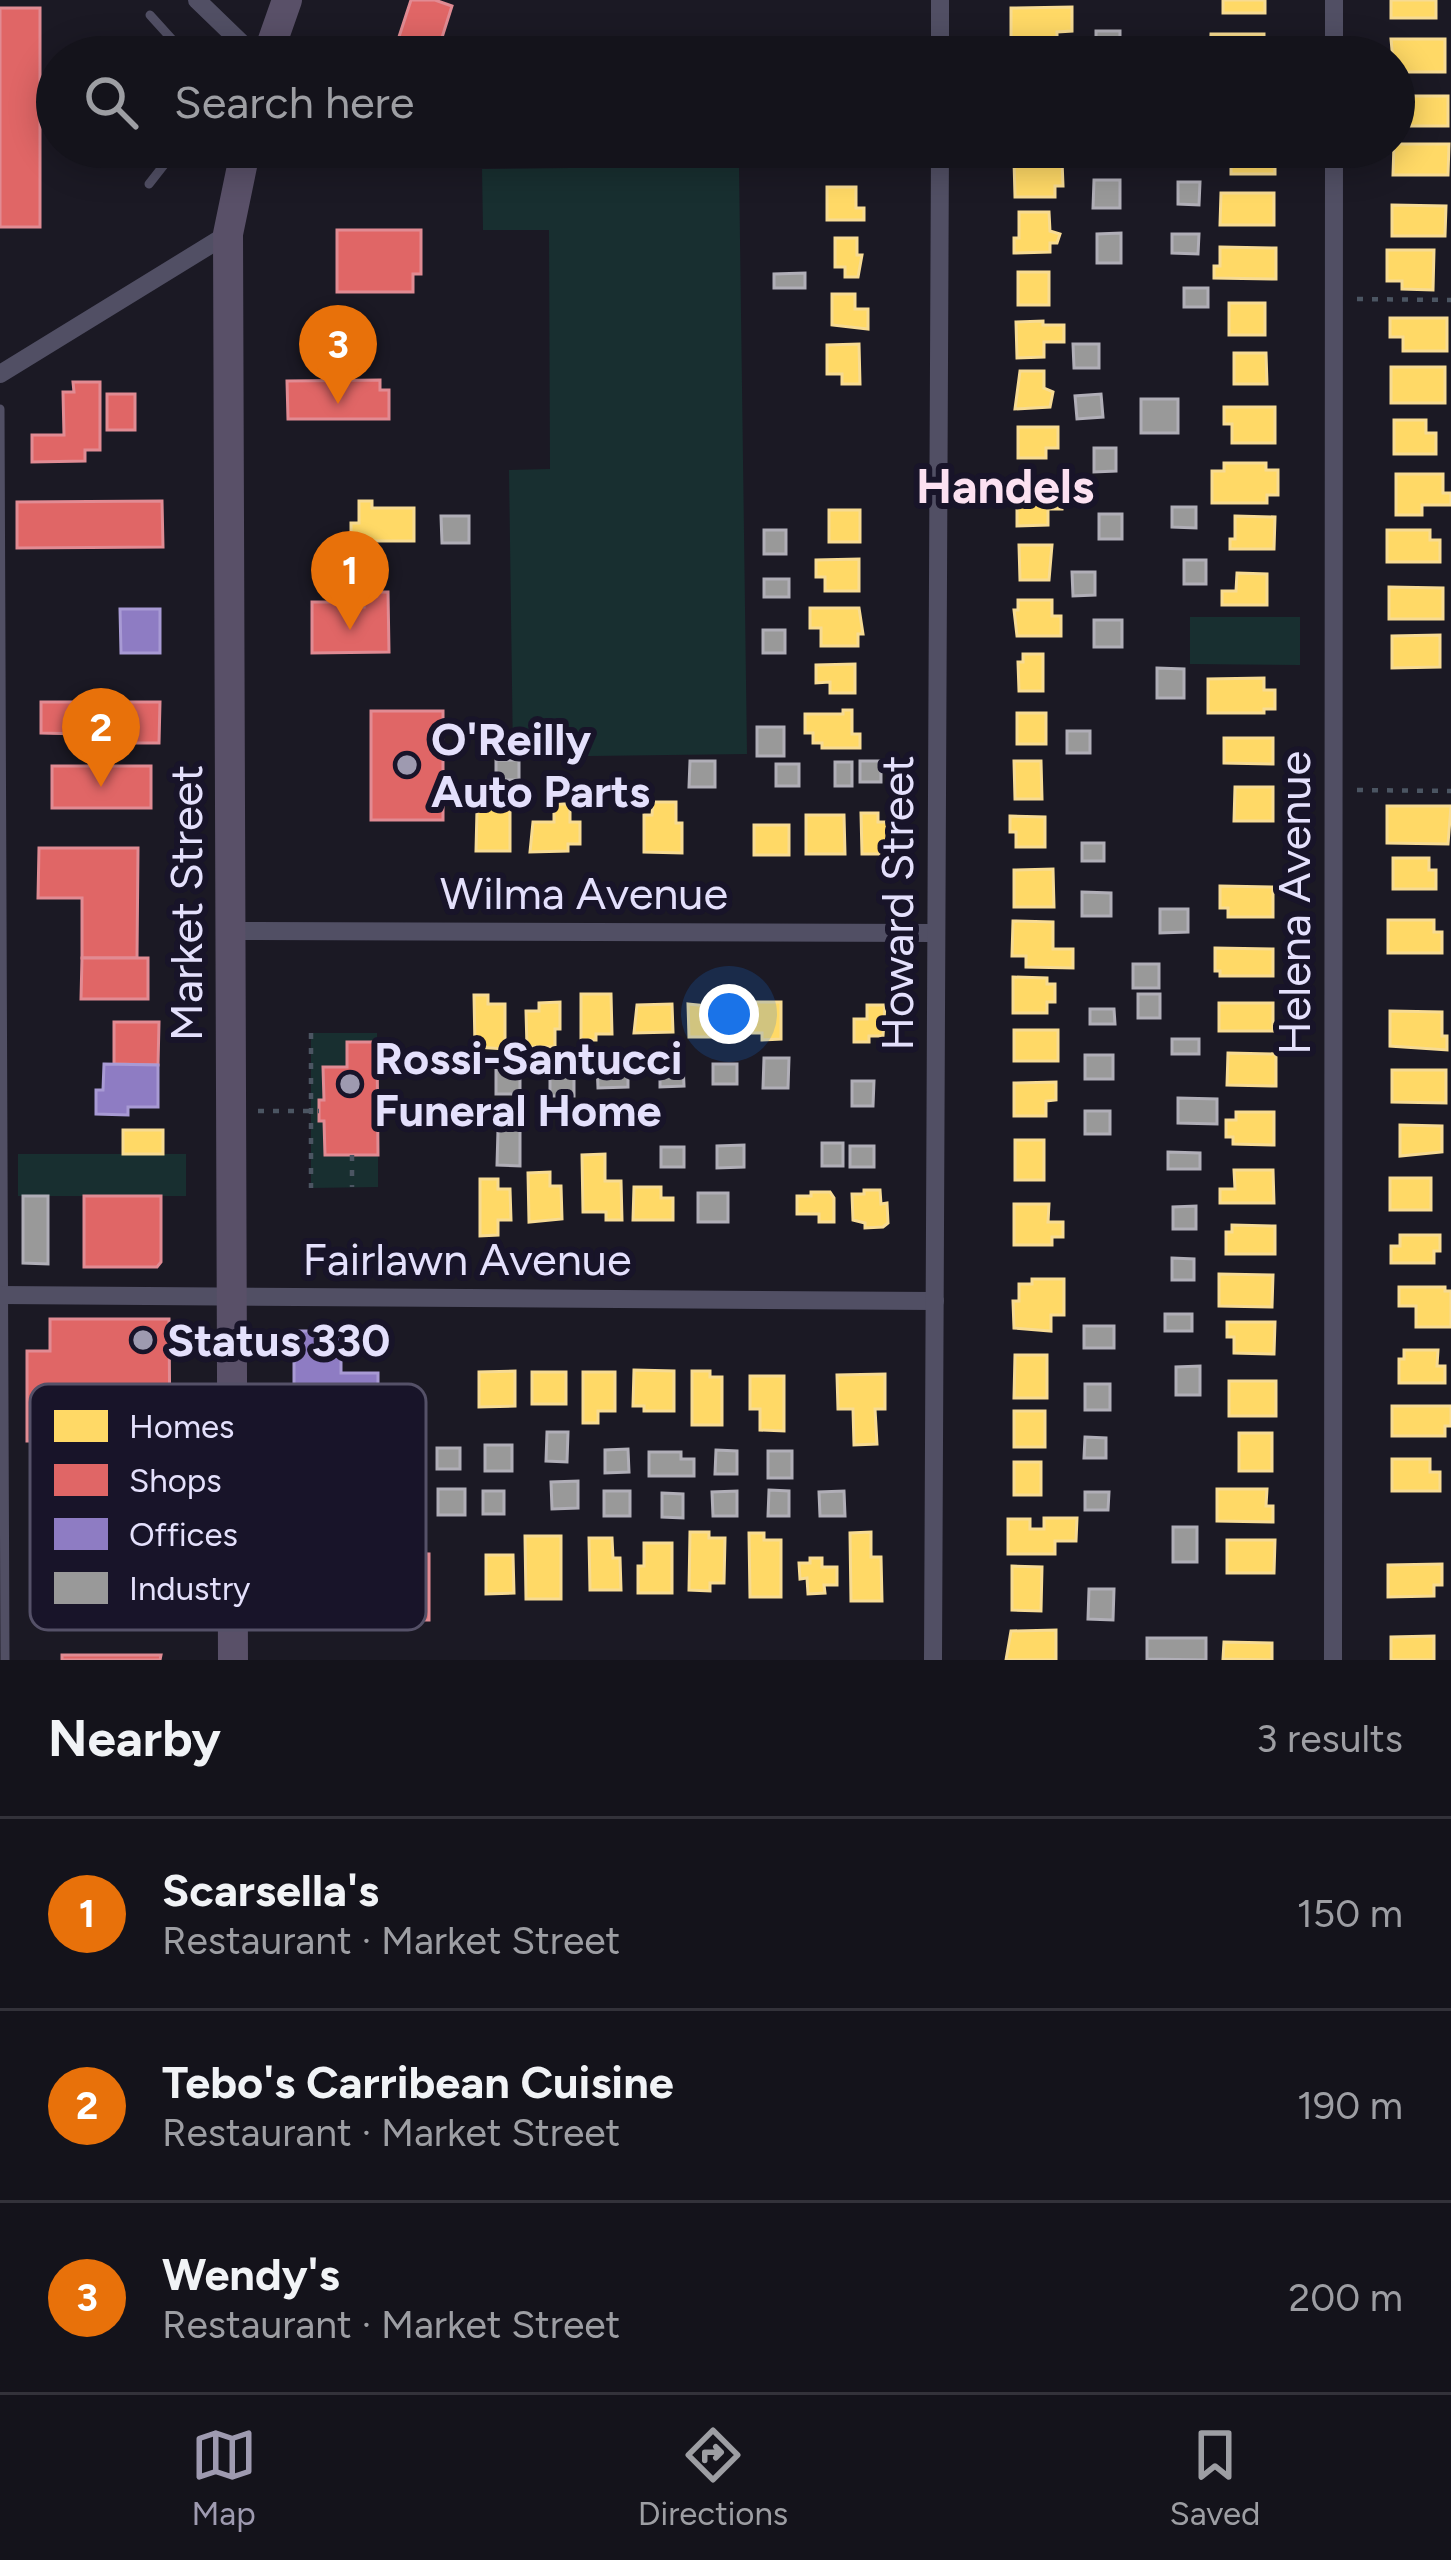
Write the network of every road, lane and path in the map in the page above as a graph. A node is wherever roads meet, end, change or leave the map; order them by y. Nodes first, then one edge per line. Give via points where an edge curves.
1 (197, 0) edge
2 (227, 0) edge
3 (286, 0) edge
4 (940, 0) edge
5 (1334, 0) edge
6 (149, 15) dead end
7 (227, 28) junction
8 (168, 36) edge
9 (235, 36) edge
10 (273, 36) edge
11 (940, 36) edge
12 (1334, 36) edge
13 (161, 168) edge
14 (242, 168) edge
15 (940, 168) edge
16 (1334, 168) edge
17 (148, 184) dead end
18 (228, 234) junction
19 (1357, 299) dead end
20 (1451, 300) edge
21 (0, 374) edge
22 (0, 409) edge
23 (1357, 790) dead end
24 (1451, 791) edge
25 (232, 931) junction
26 (936, 933) junction
27 (310, 1034) dead end
28 (232, 1111) junction
29 (314, 1111) junction
30 (352, 1155) dead end
31 (352, 1187) dead end
32 (310, 1188) dead end
33 (3, 1295) edge
34 (232, 1297) junction
35 (934, 1301) junction
36 (232, 1384) edge
37 (233, 1630) edge
38 (5, 1660) edge
39 (233, 1660) edge
40 (933, 1660) edge
41 (1333, 1660) edge

1 - 7 street
2 - 7 street
3 - 10 main road
4 - 11 street
5 - 12 street
6 - 8 lane
7 - 9 street
13 - 17 lane
14 - 18 main road, Market Street
15 - 26 street, Howard Street
16 - 41 street, Helena Avenue
18 - 21 street
18 - 25 main road, Market Street
19 - 20 path
22 - 33 lane
23 - 24 path
25 - 26 street, Wilma Avenue
25 - 28 main road, Market Street
26 - 35 street, Howard Street
27 - 29 path
28 - 29 path
28 - 34 main road, Market Street
29 - 32 path
30 - 31 path
33 - 34 street, Fairlawn Avenue
33 - 38 lane
34 - 35 street, Fairlawn Avenue
34 - 36 main road, Market Street
35 - 40 street, Howard Street
37 - 39 main road, Market Street

